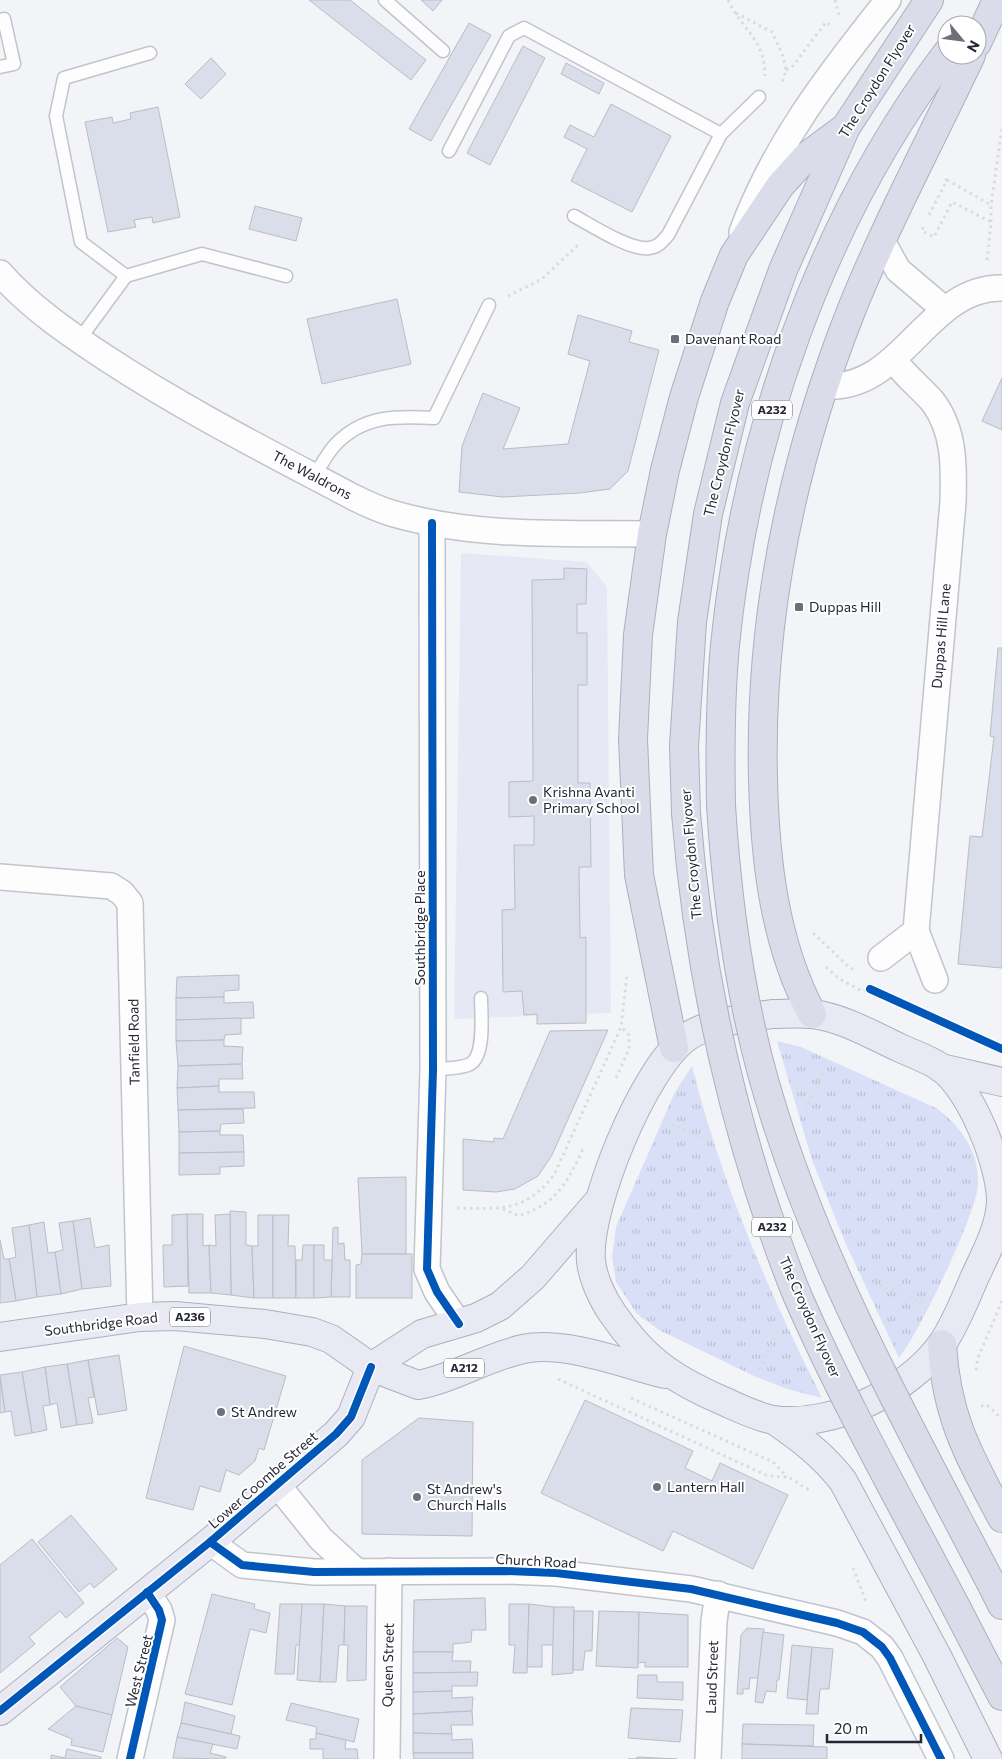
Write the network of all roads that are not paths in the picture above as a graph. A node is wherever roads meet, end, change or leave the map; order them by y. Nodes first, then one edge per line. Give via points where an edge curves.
1 (385, 0) edge
2 (888, 0) edge
3 (929, 0) edge
4 (989, 0) edge
5 (997, 0) edge
6 (976, 15) edge
7 (2, 20) edge
8 (987, 22) edge
9 (443, 51) dead end
10 (150, 53) dead end
11 (939, 65) edge
12 (966, 65) edge
13 (0, 67) edge
14 (759, 97) road end
15 (846, 127) junction
16 (721, 134) junction
17 (449, 151) dead end
18 (574, 216) dead end
19 (882, 241) junction
20 (734, 255) junction
21 (126, 276) junction
22 (286, 276) dead end
23 (5, 287) edge
24 (994, 288) edge
25 (490, 305) road end
26 (944, 309) junction
27 (79, 340) junction
28 (894, 360) junction
29 (825, 386) junction
30 (314, 477) junction
31 (432, 523) junction
32 (652, 534) junction
33 (0, 877) edge
34 (916, 931) junction
35 (872, 966) road end
36 (935, 980) dead end
37 (481, 998) dead end
38 (812, 1014) junction
39 (674, 1048) junction
40 (941, 1068) junction
41 (433, 1070) junction
42 (1002, 1082) edge
43 (600, 1199) junction
44 (1002, 1201) edge
45 (140, 1317) junction
46 (458, 1324) junction
47 (0, 1337) edge
48 (942, 1344) junction
49 (371, 1367) junction
50 (672, 1376) junction
51 (774, 1420) junction
52 (276, 1483) junction
53 (1002, 1518) edge
54 (210, 1542) junction
55 (355, 1570) junction
56 (389, 1572) junction
57 (147, 1592) junction
58 (718, 1594) junction
59 (1002, 1605) edge
60 (1002, 1696) edge
61 (0, 1711) edge
62 (130, 1759) edge
63 (387, 1759) edge
64 (708, 1759) edge
65 (941, 1759) edge
66 (988, 1759) edge

1 - 9 lane
2 - 20 street via 783,144 757,194
3 - 15 highway, The Croydon Flyover / A232
4 - 6 highway
5 - 8 highway
7 - 13 lane via 14,64
10 - 21 lane via 64,78 56,116 81,242
11 - 59 highway, A232, bridge via 889,140 842,227 801,325 766,429 741,533 725,645 721,698 722,805 725,862 740,966 756,1048 783,1142 822,1247 861,1332
12 - 19 highway
14 - 16 lane
15 - 20 highway via 807,156 780,186
15 - 60 highway, The Croydon Flyover / A232, bridge via 755,341 719,462 706,523 692,622 684,746 686,813 697,927 717,1036 777,1244 848,1400
16 - 17 lane via 524,28 509,36
16 - 18 lane via 668,235 659,245 648,249 636,247
19 - 26 street via 898,270
19 - 29 highway via 851,311
20 - 32 highway via 715,301 684,397 664,470
21 - 22 lane via 202,254
21 - 27 lane
23 - 27 street, The Waldrons
24 - 26 street via 962,296
25 - 30 lane via 434,418 393,416 360,426 335,444
26 - 28 street
27 - 30 street, The Waldrons via 136,378
28 - 29 street via 860,381 843,387
28 - 34 street, Duppas Hill Lane via 944,420 954,461
29 - 38 highway via 806,442 778,563 764,686 764,812 777,918 797,987
30 - 31 street, The Waldrons via 390,513
31 - 32 street, The Waldrons via 516,532
31 - 41 street, Southbridge Place
32 - 39 highway via 638,635 633,739 639,875
33 - 45 street, Tanfield Road via 105,885 122,893 130,903
34 - 35 street
34 - 36 street, Duppas Hill Lane
37 - 41 lane via 480,1048 475,1061 470,1065
38 - 39 main road via 772,1014 731,1021 689,1035
38 - 40 main road via 858,1029
39 - 43 main road via 658,1066 645,1089 609,1170
40 - 42 main road
40 - 44 main road via 965,1096 984,1131 997,1161
41 - 46 street, Southbridge Place via 427,1269 437,1292
43 - 46 main road via 522,1289 489,1313
43 - 50 main road via 592,1232 591,1262 598,1284 608,1308 624,1330 642,1352
44 - 48 main road via 992,1238
45 - 47 main road, Southbridge Road / A236
45 - 49 main road, Southbridge Road / A236 via 215,1319 312,1332 331,1339
46 - 49 main road via 411,1339
48 - 51 main road via 909,1378 874,1399 835,1415 808,1420
48 - 53 highway via 954,1422
49 - 50 main road, A212 via 418,1385 523,1349 561,1347
49 - 52 main road, Lower Coombe Street via 351,1417
50 - 51 main road via 748,1412
51 - 66 main road via 812,1446 843,1481
52 - 54 main road, Lower Coombe Street
52 - 55 street via 321,1539
54 - 55 street, Church Road via 242,1565 314,1572
54 - 57 main road, Lower Coombe Street
55 - 56 street, Church Road
56 - 58 street, Church Road via 556,1573
56 - 63 street, Queen Street
57 - 61 main road, Lower Coombe Street
57 - 62 street, West Street via 160,1610 162,1620
58 - 64 street, Laud Street
58 - 65 street, Church Road via 837,1623 863,1632 882,1646

